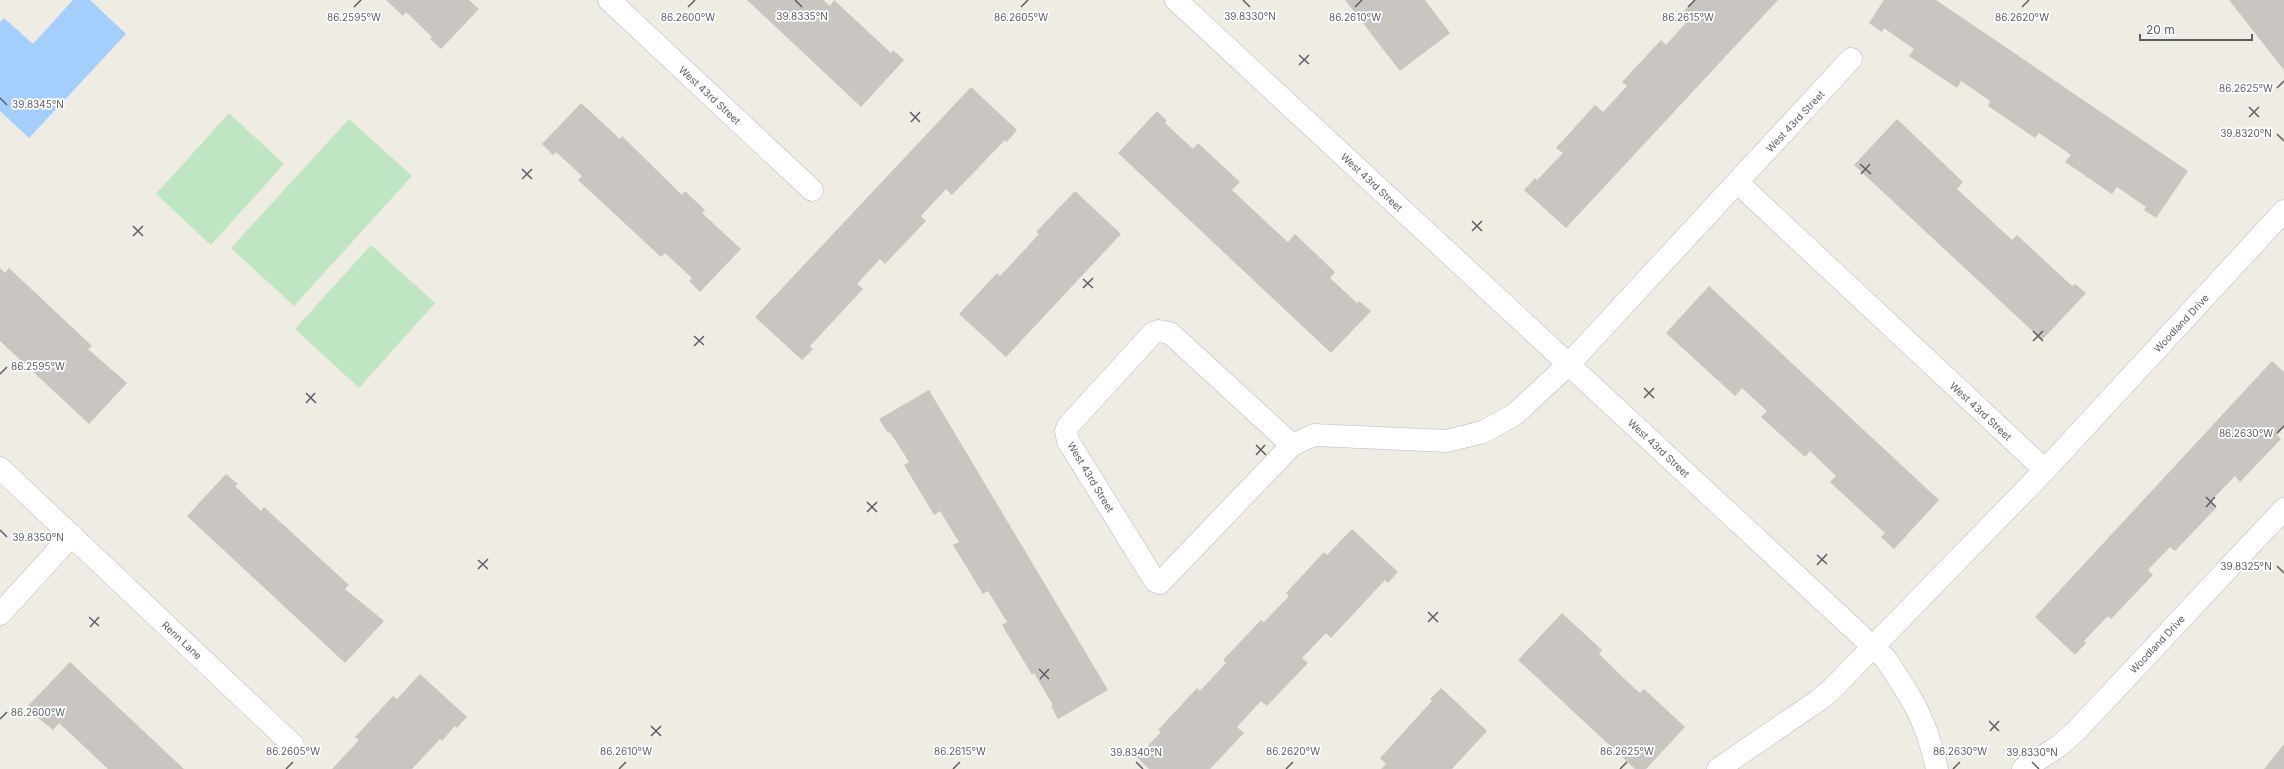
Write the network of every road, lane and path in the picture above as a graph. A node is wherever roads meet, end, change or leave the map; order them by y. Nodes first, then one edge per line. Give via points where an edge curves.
1 (609, 0) edge
2 (1176, 0) edge
3 (1851, 59) dead end
4 (1738, 183) junction
5 (812, 190) dead end
6 (2284, 211) edge
7 (1569, 364) junction
8 (1292, 445) junction
9 (0, 468) edge
10 (2045, 470) junction
11 (2284, 509) edge
12 (72, 536) junction
13 (0, 614) edge
14 (1873, 646) junction
15 (292, 744) dead end
16 (1718, 769) edge
17 (1937, 769) edge
18 (2023, 769) edge

1 - 5 street, West 43rd Street
2 - 7 street, West 43rd Street
3 - 4 street, West 43rd Street
4 - 7 street, West 43rd Street
4 - 10 street, West 43rd Street
6 - 10 street, Woodland Drive
7 - 8 street, West 43rd Street via 1514,415 1496,426 1467,436 1436,442 1314,434
7 - 14 street, West 43rd Street
8 - 8 street, West 43rd Street via 1170,333 1159,330 1153,332 1111,377 1066,431 1068,442 1146,568 1155,581 1160,583
9 - 12 street, Renn Lane
10 - 14 street
11 - 18 street, Woodland Drive via 2076,731 2059,746
12 - 13 street
12 - 15 street, Renn Lane
14 - 16 street via 1819,700
14 - 17 street, West 43rd Street via 1885,658 1912,697 1926,726

